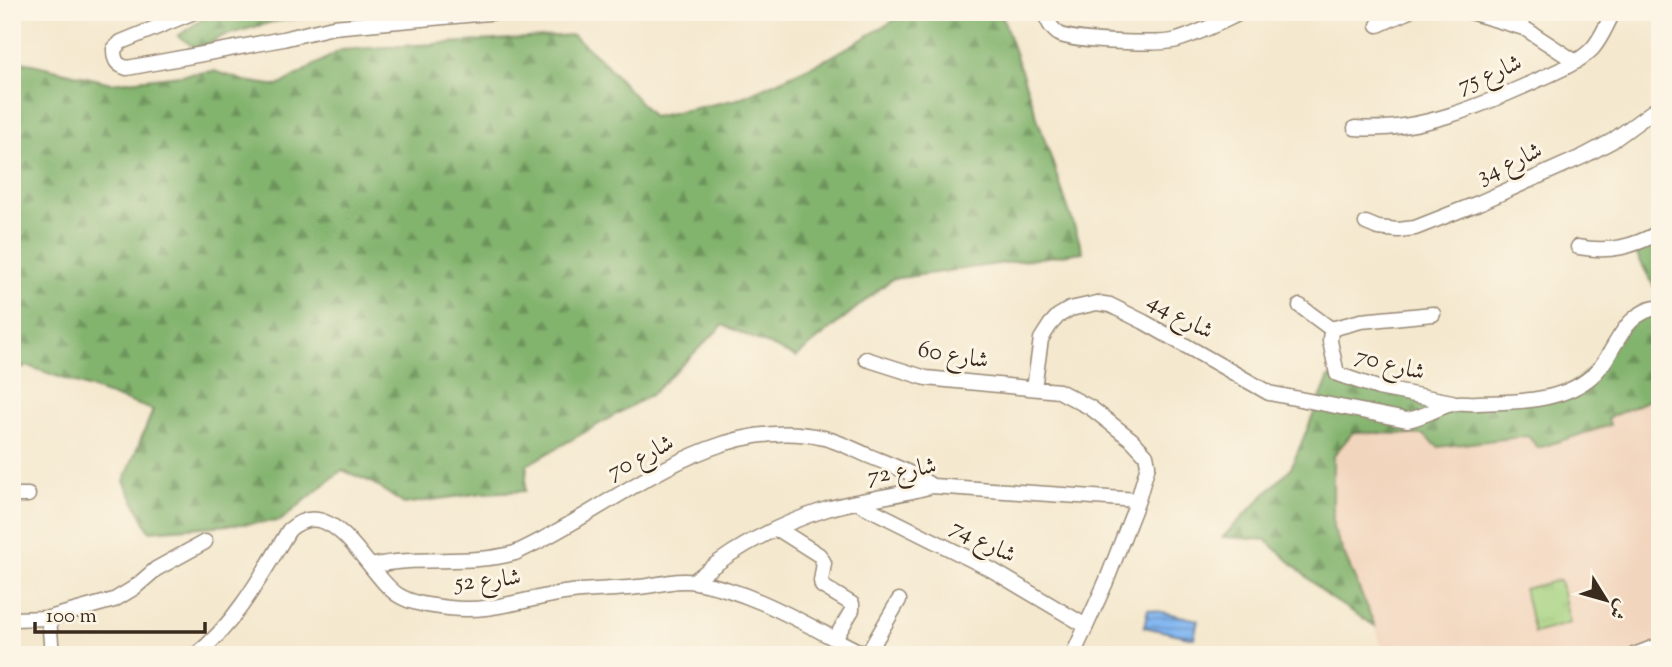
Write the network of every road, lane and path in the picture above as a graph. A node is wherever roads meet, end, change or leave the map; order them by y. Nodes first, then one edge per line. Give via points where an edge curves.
1 (194, 12) edge
2 (499, 12) edge
3 (1044, 12) edge
4 (1242, 12) edge
5 (1407, 12) edge
6 (1470, 12) edge
7 (1613, 12) edge
8 (1378, 25) dead end
9 (1576, 61) junction
10 (1660, 106) edge
11 (1355, 128) dead end
12 (1366, 223) dead end
13 (1660, 232) edge
14 (1578, 247) dead end
15 (1300, 306) dead end
16 (1660, 307) edge
17 (1433, 314) dead end
18 (1331, 329) junction
19 (866, 359) dead end
20 (1034, 388) junction
21 (1454, 402) junction
22 (932, 486) junction
23 (12, 495) edge
24 (28, 495) dead end
25 (1138, 500) junction
26 (856, 502) junction
27 (778, 529) junction
28 (205, 542) dead end
29 (372, 566) junction
30 (694, 581) junction
31 (899, 600) dead end
32 (48, 618) junction
33 (12, 620) edge
34 (1086, 626) junction
35 (835, 639) junction
36 (1660, 645) edge
37 (52, 655) edge
38 (196, 655) edge
39 (866, 655) edge
40 (1073, 655) edge
41 (1634, 655) edge

1 - 2 street via 121,42 114,50 118,65 127,68 333,27
3 - 4 street via 1062,36 1160,44
5 - 8 street
6 - 9 street via 1524,28
7 - 9 street, شارع 75 via 1602,36
9 - 11 street, شارع 75 via 1472,108 1406,126
10 - 12 street, شارع 34 via 1612,141 1481,202 1415,228 1378,228
13 - 14 street via 1624,248
15 - 18 street
16 - 21 street, شارع 44 via 1628,323 1597,373 1575,387 1545,397
17 - 18 street, شارع 70 via 1361,321
18 - 21 street, شارع 70 via 1336,374 1378,388
19 - 20 street, شارع 60 via 926,378
20 - 21 street, شارع 44 via 1041,339 1051,325 1070,309 1097,303 1144,321 1269,393 1407,420
20 - 25 street via 1076,398 1139,446 1148,465
22 - 25 street, شارع 72
22 - 26 street, شارع 72
22 - 29 street, شارع 70 via 826,439 764,435 711,448 515,554
23 - 24 street
25 - 34 street
26 - 27 street, شارع 72
26 - 34 street, شارع 74 via 992,570
27 - 30 street, شارع 72 via 724,557
27 - 35 street via 819,555 824,564 822,586 852,604
28 - 32 street via 156,569 114,600
29 - 30 street, شارع 52 via 384,584 411,602 463,610 574,592
29 - 38 street, شارع 52 via 328,524 309,519 296,524 240,607
30 - 35 street, شارع 52 via 741,595
31 - 39 street
32 - 33 street
32 - 37 street
34 - 40 street
35 - 39 street, شارع 52
36 - 41 street

